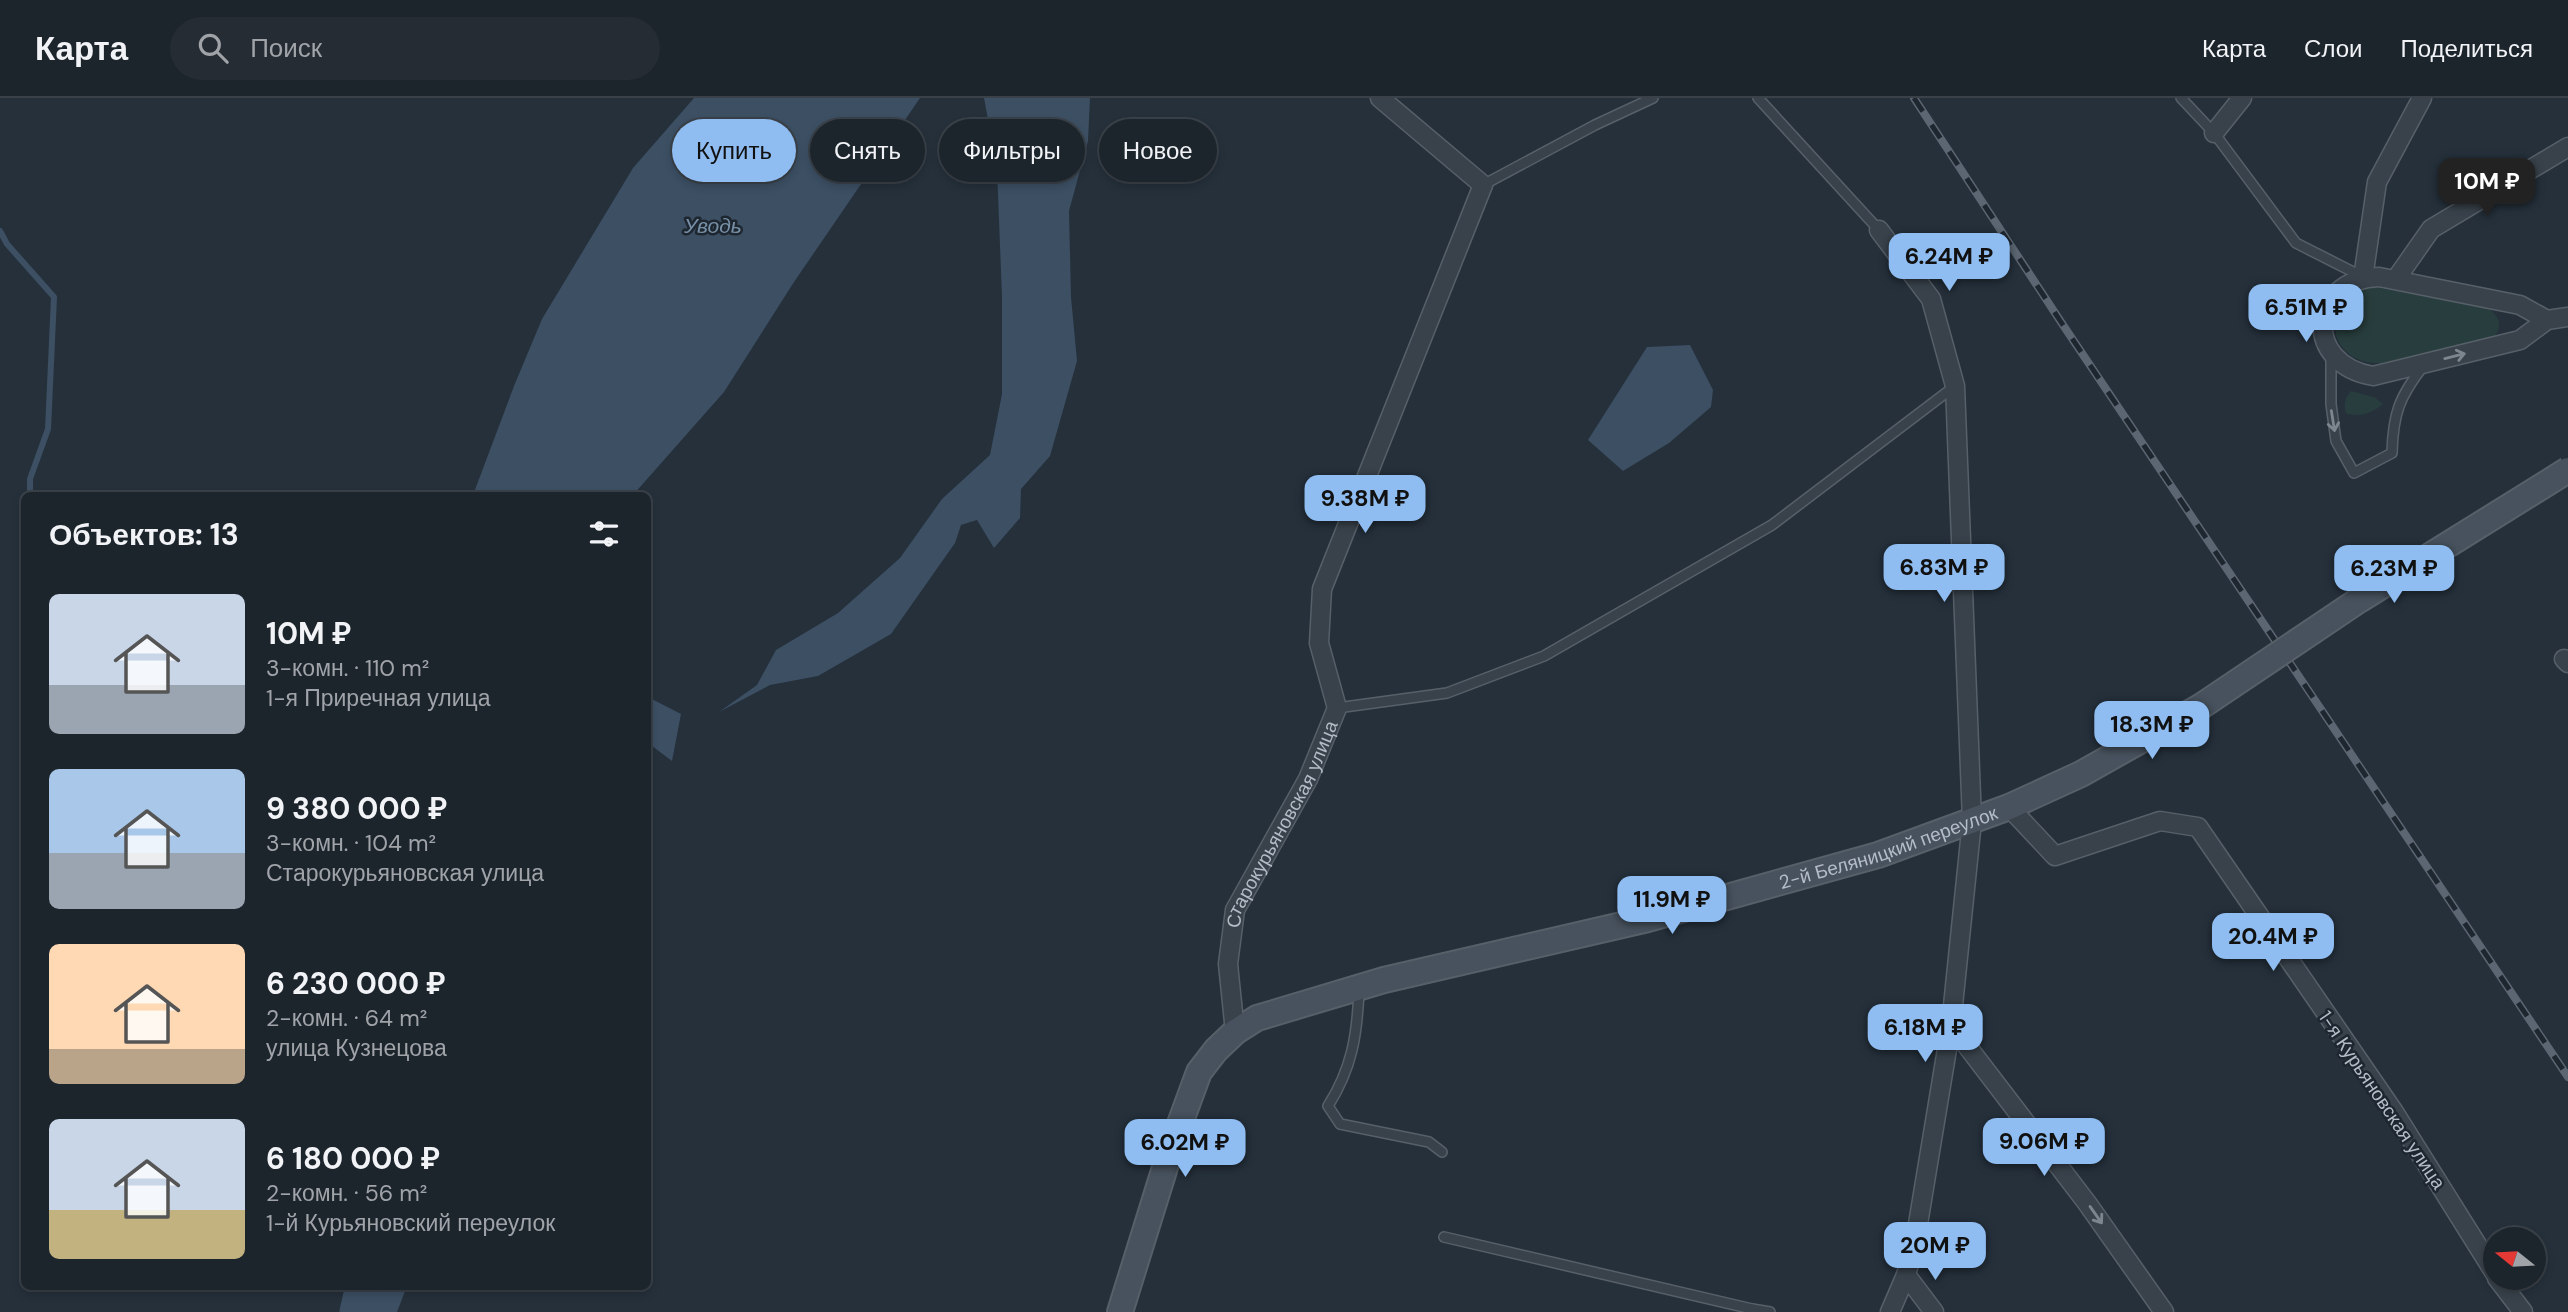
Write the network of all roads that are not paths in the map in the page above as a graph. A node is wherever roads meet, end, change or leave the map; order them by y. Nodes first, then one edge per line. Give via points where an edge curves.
1 (1380, 98) edge
2 (1653, 98) edge
3 (1758, 98) edge
4 (2181, 98) edge
5 (2242, 98) edge
6 (2410, 98) edge
7 (2421, 98) edge
8 (2214, 133) junction
9 (2568, 147) edge
10 (2377, 183) junction
11 (1483, 185) junction
12 (1880, 230) joint
13 (2363, 278) junction
14 (2396, 279) junction
15 (2568, 317) edge
16 (2547, 320) junction
17 (2331, 354) junction
18 (2424, 364) junction
19 (1955, 386) junction
20 (2568, 470) edge
21 (1337, 708) junction
22 (2010, 807) junction
23 (1972, 821) junction
24 (1359, 987) junction
25 (1951, 1025) junction
26 (1235, 1032) junction
27 (1442, 1152) dead end
28 (1444, 1237) dead end
29 (2483, 1255) edge
30 (1906, 1275) junction
31 (2506, 1290) edge
32 (1752, 1310) edge
33 (1120, 1312) edge
34 (1770, 1312) edge
35 (1890, 1312) edge
36 (1934, 1312) edge
37 (2164, 1312) edge
38 (2523, 1312) edge

1 - 11 street
2 - 11 lane
3 - 12 lane
4 - 8 lane
5 - 8 street
6 - 10 street
7 - 10 street
8 - 13 lane via 2295,243
9 - 14 street via 2431,229
10 - 13 street
11 - 21 street, Старокурьяновская улица via 1322,589 1319,643
12 - 19 street via 1931,299
13 - 14 street
13 - 17 street via 2342,288 2327,307 2324,339
14 - 16 street via 2520,305
15 - 16 street
18 -> 16 street via 2520,340
17 - 18 street via 2357,373 2373,376
17 -> 18 lane via 2336,441 2354,473 2392,453 2392,422 2407,387
19 - 21 lane via 1772,525 1544,656 1447,693
19 - 23 street
20 - 22 main road, 2-й Беляницкий переулок, bridge via 2359,600 2200,708 2081,774
21 - 26 street, Старокурьяновская улица via 1308,779 1235,910 1228,964
22 - 23 main road, 2-й Беляницкий переулок
22 - 29 street, 1-я Курьяновская улица via 2055,856 2160,821 2198,827 2394,1112
23 - 24 main road, 2-й Беляницкий переулок via 1878,855 1648,919
23 - 25 street
24 - 26 main road, 2-й Беляницкий переулок via 1257,1018
24 - 27 lane via 1352,1055 1328,1106 1340,1124 1429,1142
25 - 30 street
25 -> 37 street
26 - 33 main road via 1199,1072 1184,1107
28 - 32 lane
30 - 35 street
30 - 36 street
31 - 38 street, 1-я Курьяновская улица
32 - 34 lane

